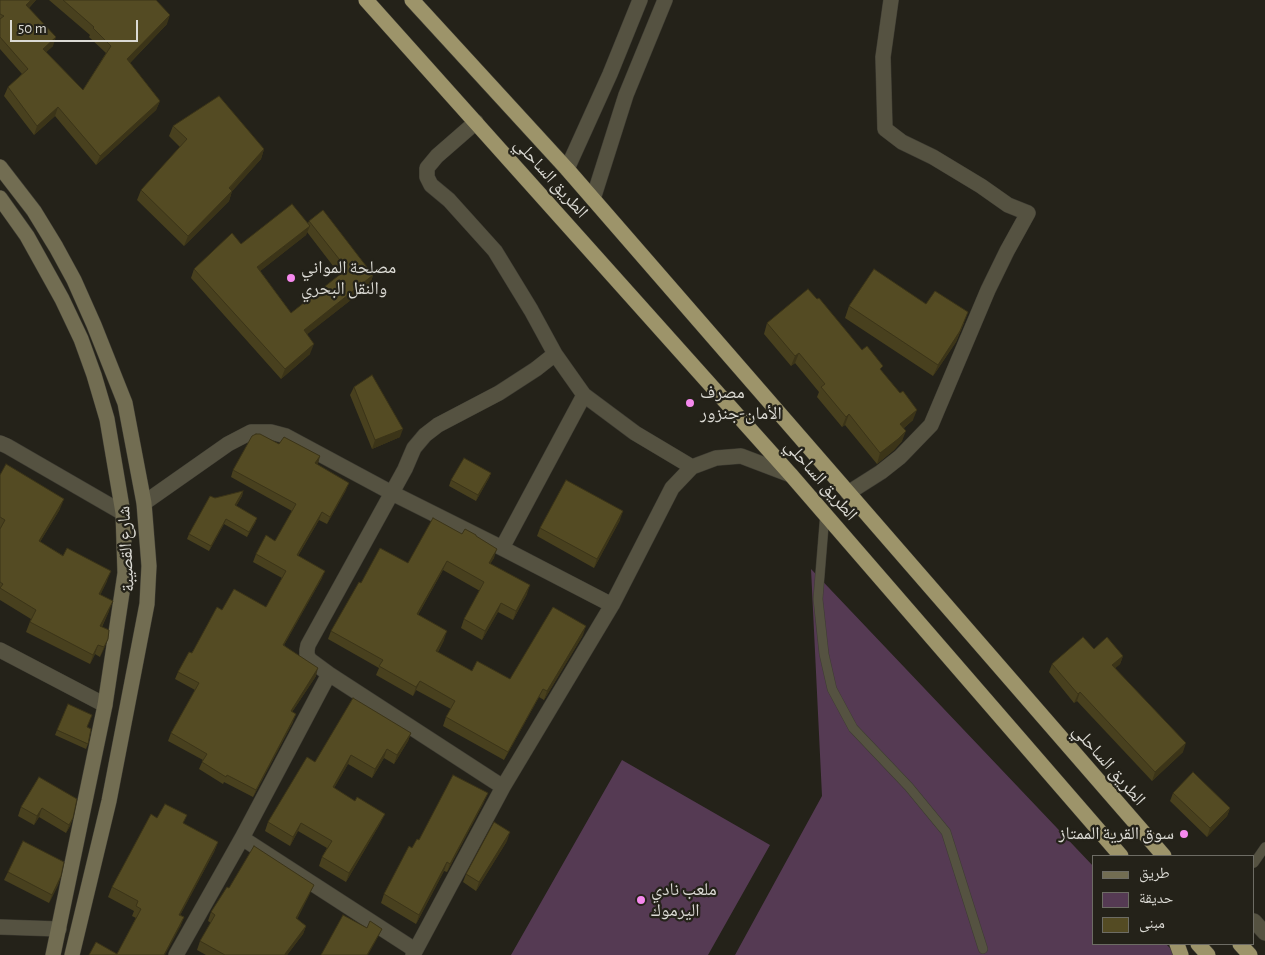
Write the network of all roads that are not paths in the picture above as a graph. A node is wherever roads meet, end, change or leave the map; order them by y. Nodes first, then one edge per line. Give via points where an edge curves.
1 (366, 0) edge
2 (412, 0) edge
3 (640, 0) edge
4 (665, 0) edge
5 (892, 0) edge
6 (476, 122) junction
7 (0, 167) edge
8 (567, 169) junction
9 (0, 198) edge
10 (593, 199) junction
11 (555, 354) junction
12 (584, 395) junction
13 (0, 443) edge
14 (692, 467) junction
15 (792, 475) junction
16 (392, 493) junction
17 (848, 493) junction
18 (144, 503) junction
19 (123, 513) junction
20 (825, 513) junction
21 (502, 548) junction
22 (612, 604) junction
23 (0, 650) edge
24 (330, 674) junction
25 (105, 704) junction
26 (503, 787) junction
27 (242, 838) junction
28 (1265, 847) edge
29 (1120, 855) edge
30 (1163, 855) edge
31 (1255, 861) edge
32 (1255, 922) edge
33 (0, 927) edge
34 (59, 929) junction
35 (1265, 934) edge
36 (1199, 945) edge
37 (1241, 945) edge
38 (983, 949) dead end
39 (414, 952) edge
40 (54, 955) edge
41 (72, 955) edge
42 (176, 955) edge
43 (1208, 955) edge
44 (1250, 955) edge

1 - 6 highway, الطريق الساحلي
2 - 8 highway, الطريق الساحلي
3 - 8 street
4 - 10 street via 626,95
5 - 17 street via 883,57 885,129 1008,205 1028,213 988,290 931,425 900,457
6 - 11 street via 437,156 427,168 427,177 495,251
6 - 15 highway, الطريق الساحلي
7 - 18 street, شارع القصيبة via 56,247 94,324 125,403
8 - 10 highway, الطريق الساحلي
9 - 19 street via 27,236 80,339 107,419
10 - 17 highway, الطريق الساحلي
11 - 12 street
11 - 16 street via 499,393 425,435 414,448
12 - 14 street via 635,433
12 - 21 street
13 - 19 street
14 - 15 street via 716,458 741,456
14 - 22 street via 672,488
15 - 20 highway, الطريق الساحلي
16 - 18 street via 286,436 250,432
16 - 21 street
16 - 24 street via 308,645 310,660
17 - 30 highway, الطريق الساحلي
18 - 41 street, شارع القصيبة via 149,566 147,604 109,802
19 - 25 street via 125,573
20 - 29 highway, الطريق الساحلي
20 - 38 lane via 818,599 824,654 832,689 853,728 946,832
21 - 22 street
22 - 26 street
23 - 25 street
24 - 26 street
24 - 27 street
25 - 34 street
26 - 39 street
27 - 39 street
27 - 42 street
28 - 31 lane
32 - 35 street
33 - 34 street
34 - 40 street
36 - 43 highway
37 - 44 highway

